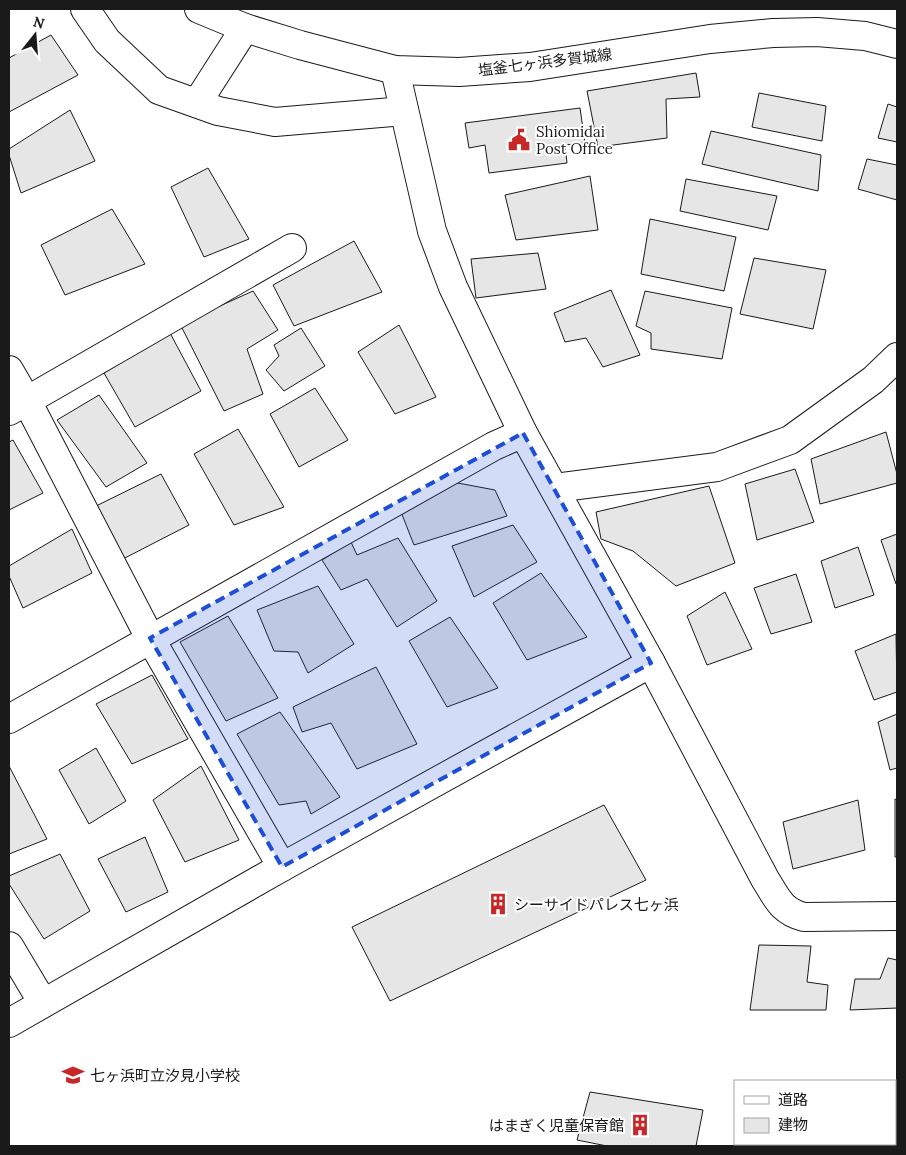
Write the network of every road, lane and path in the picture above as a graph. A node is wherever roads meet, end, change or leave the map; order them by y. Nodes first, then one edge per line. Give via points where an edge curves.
1 (85, 9) edge
2 (199, 9) edge
3 (245, 28) junction
4 (897, 44) edge
5 (395, 70) junction
6 (196, 104) junction
7 (404, 111) junction
8 (292, 248) dead end
9 (897, 357) edge
10 (9, 370) edge
11 (18, 406) edge
12 (523, 433) junction
13 (555, 488) junction
14 (150, 638) junction
15 (650, 663) junction
16 (9, 719) edge
17 (282, 867) junction
18 (897, 916) edge
19 (9, 946) edge
20 (43, 1003) junction
21 (9, 1024) edge

1 - 6 street via 107,41 158,90
2 - 3 street, 塩釜七ヶ浜多賀城線
3 - 5 street, 塩釜七ヶ浜多賀城線
3 - 6 street
4 - 5 street, 塩釜七ヶ浜多賀城線 via 864,36 773,33 710,39 530,67 458,72
5 - 7 street
6 - 7 street via 218,112 275,122
7 - 12 street via 432,231 453,287
8 - 11 street
9 - 13 street via 873,380 790,440 717,467
10 - 11 street
11 - 14 street
12 - 13 street
12 - 14 street
13 - 15 street
14 - 16 street
14 - 17 street
15 - 17 street
15 - 18 street via 781,906 804,918
17 - 20 street
19 - 20 street
20 - 21 street

